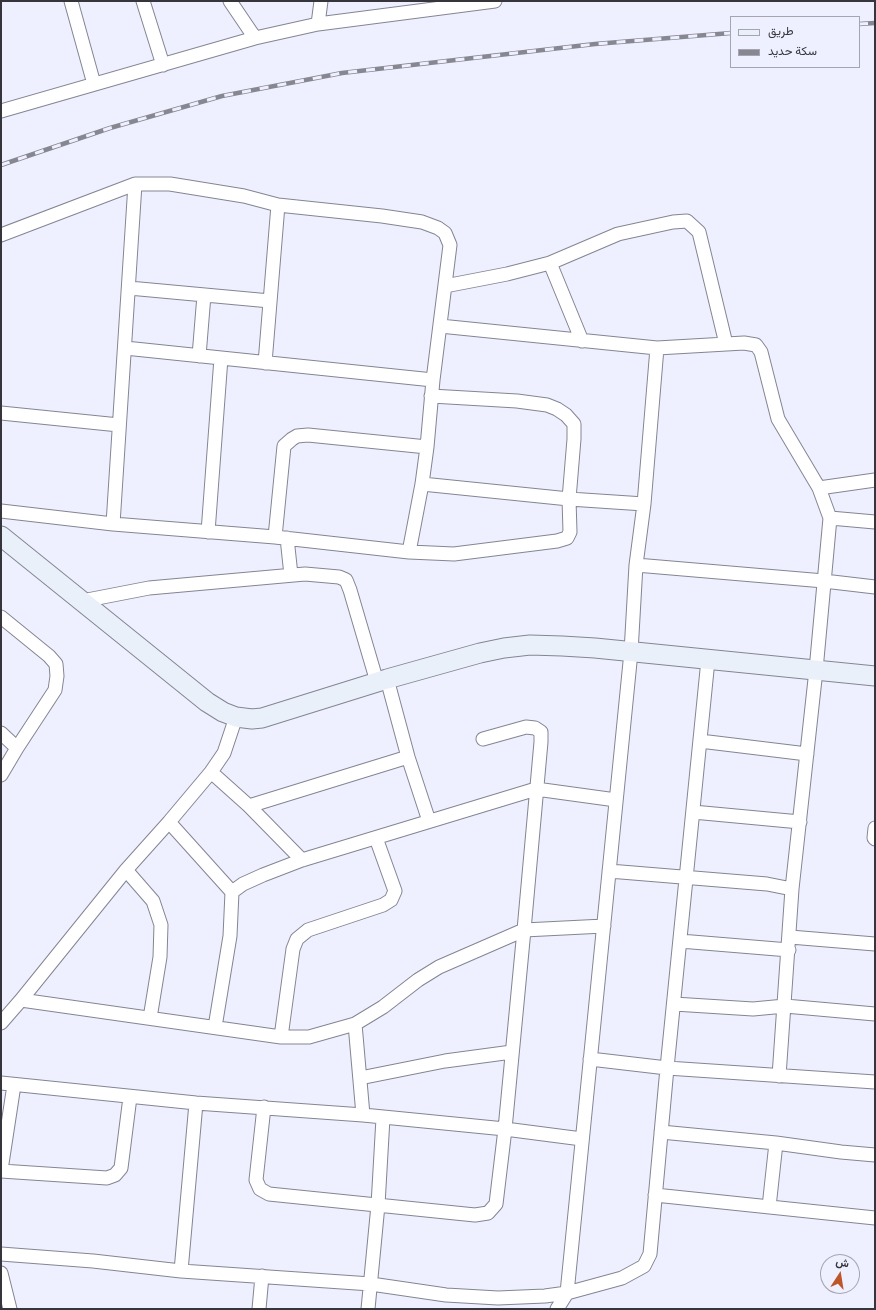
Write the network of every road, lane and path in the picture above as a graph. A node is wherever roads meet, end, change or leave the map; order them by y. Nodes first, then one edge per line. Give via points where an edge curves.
1 (71, 1) edge
2 (143, 1) edge
3 (230, 1) edge
4 (321, 1) edge
5 (488, 2) edge
6 (318, 24) junction
7 (255, 38) junction
8 (164, 65) junction
9 (94, 84) junction
10 (1, 111) edge
11 (135, 184) junction
12 (278, 205) junction
13 (1, 235) edge
14 (550, 263) junction
15 (445, 286) junction
16 (129, 288) junction
17 (204, 294) junction
18 (270, 301) junction
19 (440, 326) junction
20 (582, 341) junction
21 (726, 344) junction
22 (125, 348) junction
23 (657, 348) junction
24 (199, 356) junction
25 (221, 358) junction
26 (265, 363) junction
27 (433, 380) junction
28 (432, 396) junction
29 (1, 413) edge
30 (119, 425) junction
31 (427, 447) junction
32 (875, 480) edge
33 (422, 484) junction
34 (819, 488) junction
35 (569, 499) junction
36 (644, 504) junction
37 (1, 512) edge
38 (830, 518) junction
39 (875, 522) edge
40 (113, 524) junction
41 (208, 532) junction
42 (1, 536) edge
43 (281, 538) junction
44 (409, 552) junction
45 (636, 566) junction
46 (290, 575) junction
47 (824, 581) junction
48 (875, 587) edge
49 (82, 601) junction
50 (1, 617) edge
51 (631, 652) junction
52 (708, 660) junction
53 (816, 670) junction
54 (875, 676) edge
55 (382, 680) junction
56 (236, 717) junction
57 (1, 733) edge
58 (483, 739) dead end
59 (700, 741) junction
60 (17, 748) junction
61 (807, 754) junction
62 (408, 757) junction
63 (211, 772) junction
64 (1, 775) edge
65 (536, 789) junction
66 (616, 800) junction
67 (249, 806) junction
68 (693, 812) junction
69 (429, 821) junction
70 (169, 822) junction
71 (800, 822) junction
72 (875, 828) edge
73 (376, 838) junction
74 (875, 839) edge
75 (302, 860) junction
76 (126, 870) junction
77 (609, 870) junction
78 (687, 877) junction
79 (792, 888) junction
80 (232, 892) junction
81 (604, 926) junction
82 (524, 930) junction
83 (680, 941) junction
84 (789, 944) junction
85 (875, 944) edge
86 (21, 1000) junction
87 (674, 1004) junction
88 (785, 1006) junction
89 (875, 1014) edge
90 (150, 1018) junction
91 (1, 1023) edge
92 (355, 1024) junction
93 (215, 1027) junction
94 (281, 1037) junction
95 (512, 1052) junction
96 (590, 1059) junction
97 (667, 1068) junction
98 (780, 1076) junction
99 (360, 1078) junction
100 (875, 1082) edge
101 (7, 1084) edge
102 (130, 1097) junction
103 (196, 1103) junction
104 (264, 1107) junction
105 (363, 1115) junction
106 (383, 1118) junction
107 (505, 1129) junction
108 (661, 1132) junction
109 (582, 1139) junction
110 (776, 1143) junction
111 (875, 1155) edge
112 (1, 1170) edge
113 (655, 1195) junction
114 (378, 1205) junction
115 (769, 1207) junction
116 (875, 1218) edge
117 (1, 1254) edge
118 (181, 1271) junction
119 (1, 1273) edge
120 (262, 1276) junction
121 (371, 1284) junction
122 (567, 1293) junction
123 (10, 1309) edge
124 (259, 1309) edge
125 (368, 1309) edge
126 (557, 1309) edge

1 - 9 street
2 - 8 street
3 - 7 street
4 - 6 street
5 - 6 street
6 - 7 street
7 - 8 street
8 - 9 street
9 - 10 street
11 - 12 street via 170,184 244,196
11 - 13 street
11 - 16 street
12 - 15 street via 382,216 422,222 438,228 445,233 450,245
12 - 18 street
14 - 15 street
14 - 20 street
14 - 21 street via 618,234 673,222 687,222 698,232
15 - 19 street
16 - 17 street
16 - 22 street
17 - 18 street
17 - 24 street
18 - 26 street
19 - 20 street
19 - 27 street
20 - 23 street
21 - 23 street
21 - 34 street via 756,345 761,352 778,419
22 - 24 street
22 - 30 street
23 - 36 street
24 - 25 street
25 - 26 street
25 - 41 street
26 - 27 street
27 - 28 street
28 - 31 street
28 - 35 street via 547,405 566,415 574,424
29 - 30 street
30 - 40 street
31 - 33 street
31 - 43 street via 308,435 292,439 284,446
32 - 34 street
33 - 35 street
33 - 44 street
34 - 38 street
35 - 36 street
35 - 44 street via 570,532 567,538 454,554
36 - 45 street
37 - 40 street
38 - 39 street
38 - 47 street
40 - 41 street
41 - 43 street
42 - 49 main road
43 - 44 street
43 - 46 street
45 - 47 street
45 - 51 street
46 - 49 street via 149,588
46 - 55 street via 325,575 346,580
47 - 48 street
47 - 53 street
49 - 56 main road via 207,702
50 - 60 street via 49,656 56,664 57,670 55,690
51 - 52 main road
51 - 55 main road via 530,645 480,653
51 - 66 street
52 - 53 main road
52 - 59 street
53 - 54 main road
53 - 61 street
55 - 56 main road via 262,718
55 - 62 street
56 - 63 street via 224,753
57 - 60 street
58 - 65 street via 526,727 541,732
59 - 61 street
59 - 68 street
60 - 64 street
61 - 71 street
62 - 67 street
62 - 69 street
63 - 67 street
63 - 70 street
65 - 66 street
65 - 69 street
65 - 82 street
66 - 77 street
67 - 75 street
68 - 71 street
68 - 78 street
69 - 73 street
70 - 76 street
70 - 80 street
71 - 79 street
72 - 74 street
73 - 75 street
73 - 94 street via 395,891 391,900 308,930 297,939 293,949
75 - 80 street via 263,875
76 - 86 street
76 - 90 street via 153,902 161,925 160,957
77 - 78 street
77 - 81 street
78 - 79 street
78 - 83 street
79 - 84 street
80 - 93 street via 230,936
81 - 82 street
81 - 96 street
82 - 92 street via 439,967
82 - 95 street
83 - 84 street
83 - 87 street
84 - 85 street
84 - 88 street
86 - 90 street
86 - 91 street
87 - 88 street via 753,1008
87 - 97 street
88 - 89 street
88 - 98 street
90 - 93 street
92 - 94 street via 309,1037
92 - 99 street
93 - 94 street
95 - 99 street via 445,1061
95 - 107 street
96 - 97 street
96 - 109 street
97 - 98 street
97 - 108 street
98 - 100 street
99 - 105 street
101 - 102 street
101 - 112 street
102 - 103 street
102 - 112 street via 121,1168 115,1175 107,1178
103 - 104 street
103 - 118 street
104 - 105 street
104 - 114 street via 256,1180 260,1189 269,1194
105 - 106 street
106 - 107 street
106 - 114 street
107 - 109 street
107 - 114 street via 496,1204 488,1213 475,1215
108 - 110 street
108 - 113 street
109 - 122 street
110 - 111 street
110 - 115 street
113 - 115 street
113 - 122 street via 650,1254 644,1266 622,1278
114 - 121 street
115 - 116 street
117 - 118 street
118 - 120 street
119 - 123 street
120 - 121 street
120 - 124 street
121 - 122 street via 498,1298
121 - 125 street
122 - 126 street

